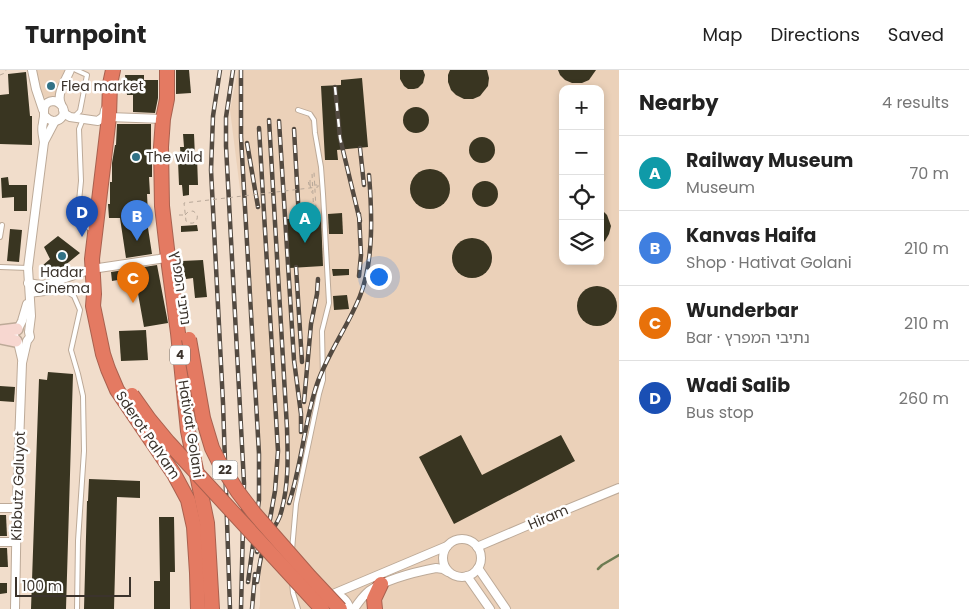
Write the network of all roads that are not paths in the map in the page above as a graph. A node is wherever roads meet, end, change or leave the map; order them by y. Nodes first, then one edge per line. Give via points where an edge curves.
1 (32, 70) edge
2 (70, 70) edge
3 (76, 70) edge
4 (166, 72) edge
5 (112, 77) edge
6 (167, 99) junction
7 (62, 107) junction
8 (298, 110) dead end
9 (44, 113) junction
10 (70, 117) junction
11 (107, 117) junction
12 (163, 118) junction
13 (83, 119) junction
14 (55, 121) junction
15 (102, 135) dead end
16 (44, 142) junction
17 (2, 225) dead end
18 (90, 229) junction
19 (0, 238) edge
20 (87, 251) dead end
21 (168, 254) junction
22 (0, 267) edge
23 (28, 268) junction
24 (92, 269) junction
25 (28, 283) junction
26 (94, 294) junction
27 (30, 295) junction
28 (18, 328) junction
29 (0, 331) edge
30 (29, 332) junction
31 (0, 338) edge
32 (20, 341) junction
33 (619, 488) edge
34 (0, 508) edge
35 (16, 508) junction
36 (0, 542) edge
37 (16, 542) junction
38 (447, 546) junction
39 (477, 547) junction
40 (291, 559) dead end
41 (290, 566) dead end
42 (478, 568) junction
43 (197, 573) junction
44 (451, 574) junction
45 (467, 576) junction
46 (381, 584) junction
47 (204, 594) dead end
48 (333, 594) junction
49 (14, 609) edge
50 (77, 609) edge
51 (198, 609) edge
52 (212, 609) edge
53 (298, 609) edge
54 (312, 609) edge
55 (322, 609) edge
56 (340, 609) edge
57 (352, 609) edge
58 (374, 609) edge
59 (490, 609) edge
60 (506, 609) edge

1 - 9 street
2 - 7 street via 59,98
3 - 10 lane via 87,75 80,111
4 - 6 highway, Hativat Golani / 4
5 - 11 highway, Sderot PalYam
6 - 12 highway, Hativat Golani / 4
6 - 56 highway, נתיבי המפרץ / 22, bridge via 178,265 202,418 212,448 254,513
7 - 9 street via 55,101 49,102
7 - 10 street
7 - 14 street via 62,116
8 - 40 lane via 310,114 314,120 321,167 329,303 322,331 323,380 296,504
9 - 14 street via 49,120
9 - 16 street
10 - 13 street
11 - 12 street
11 - 13 street via 98,121
11 - 15 lane
11 - 18 highway, Sderot PalYam
12 - 21 highway, Hativat Golani / 4 via 162,206
13 - 18 lane via 79,129 81,181 78,211 81,221
14 - 16 street
16 - 23 street
17 - 19 lane
18 - 24 highway, Sderot PalYam
20 - 24 lane
21 - 24 street via 164,258
21 - 52 highway, Hativat Golani / 4 via 188,431 207,523
22 - 23 lane
23 - 25 street
24 - 25 street via 48,284
24 - 26 highway, Sderot PalYam
25 - 27 street
26 - 43 highway, Sderot PalYam via 93,306 103,354 117,390 188,500 194,527
26 - 55 highway, 22, bridge via 120,377 149,419
27 - 28 street
27 - 30 street
27 - 50 lane via 67,292 74,296 80,310 71,350 83,396 84,451
28 - 29 street
28 - 30 street via 26,328
28 - 32 street via 14,335
30 - 32 street via 30,337
31 - 32 street
32 - 35 street, Kibbutz Galuyot via 22,363
33 - 39 street, Hiram
34 - 35 street
35 - 37 street, Kibbutz Galuyot
36 - 37 street
37 - 49 street, Kibbutz Galuyot
38 - 39 street via 462,539
38 - 44 street via 443,558
38 - 48 street
39 - 42 street via 481,558
41 - 53 lane
42 - 45 street
42 - 60 street
43 - 47 lane
43 - 51 highway, Sderot PalYam
44 - 45 street
44 - 46 street via 436,568
45 - 59 street
46 - 57 street
46 - 58 highway via 374,599
48 - 54 street via 320,597
48 - 57 street via 343,598

